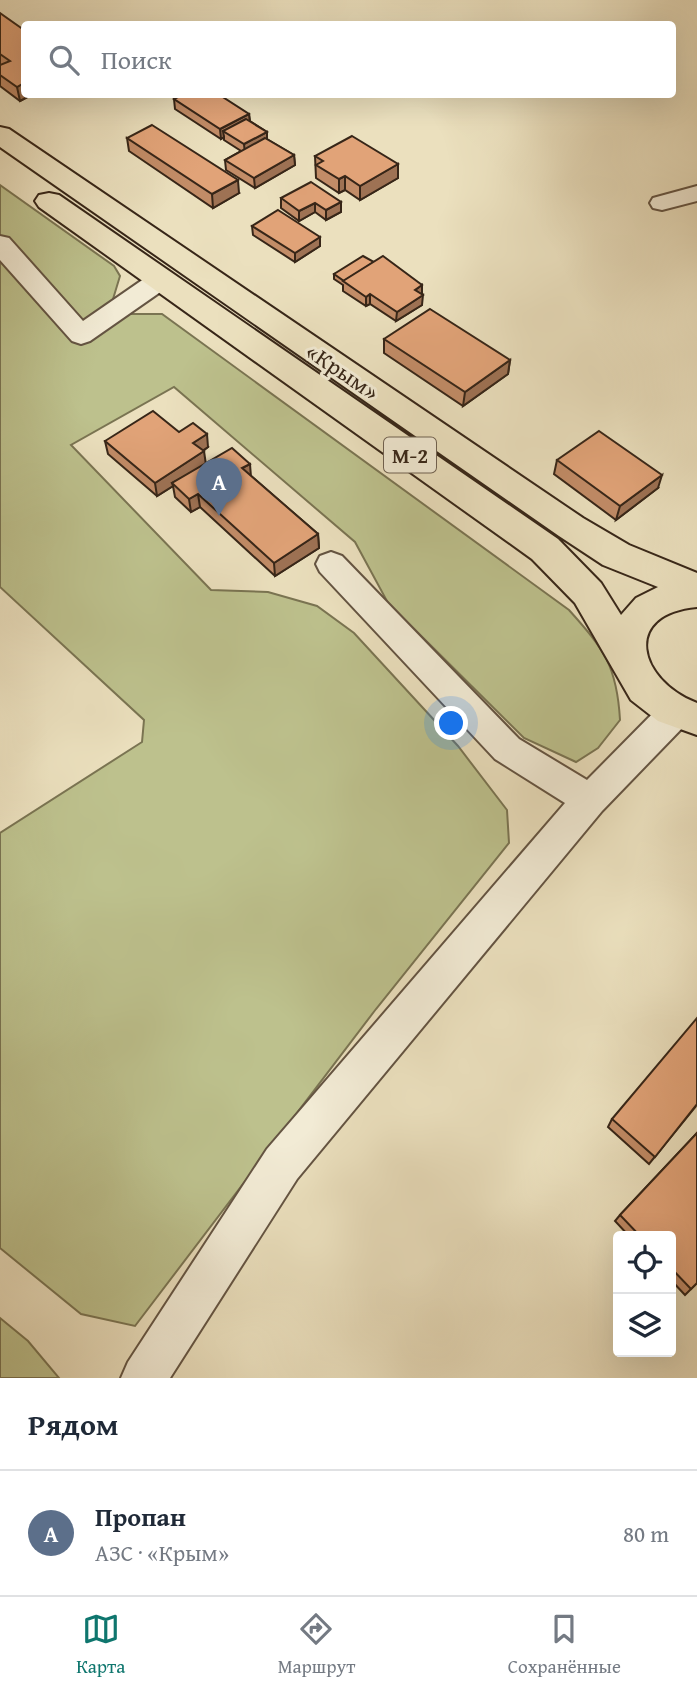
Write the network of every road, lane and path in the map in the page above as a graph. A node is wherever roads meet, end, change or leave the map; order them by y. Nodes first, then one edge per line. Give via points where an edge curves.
1 (0, 135) edge
2 (0, 166) edge
3 (697, 193) edge
4 (662, 203) dead end
5 (0, 244) edge
6 (160, 280) junction
7 (331, 565) dead end
8 (697, 591) edge
9 (629, 661) junction
10 (687, 716) edge
11 (590, 800) junction
12 (144, 1378) edge

1 - 8 main road, «Крым» / М-2 via 604,548
2 - 6 main road, «Крым» / М-2
3 - 4 street
5 - 6 street via 81,335
6 - 9 main road, «Крым» / М-2 via 545,549 588,593
7 - 11 street via 507,749
8 - 9 main road via 664,598 646,608 633,623 627,641
9 - 10 main road, «Крым» via 654,699
10 - 11 street
11 - 12 street via 282,1164

